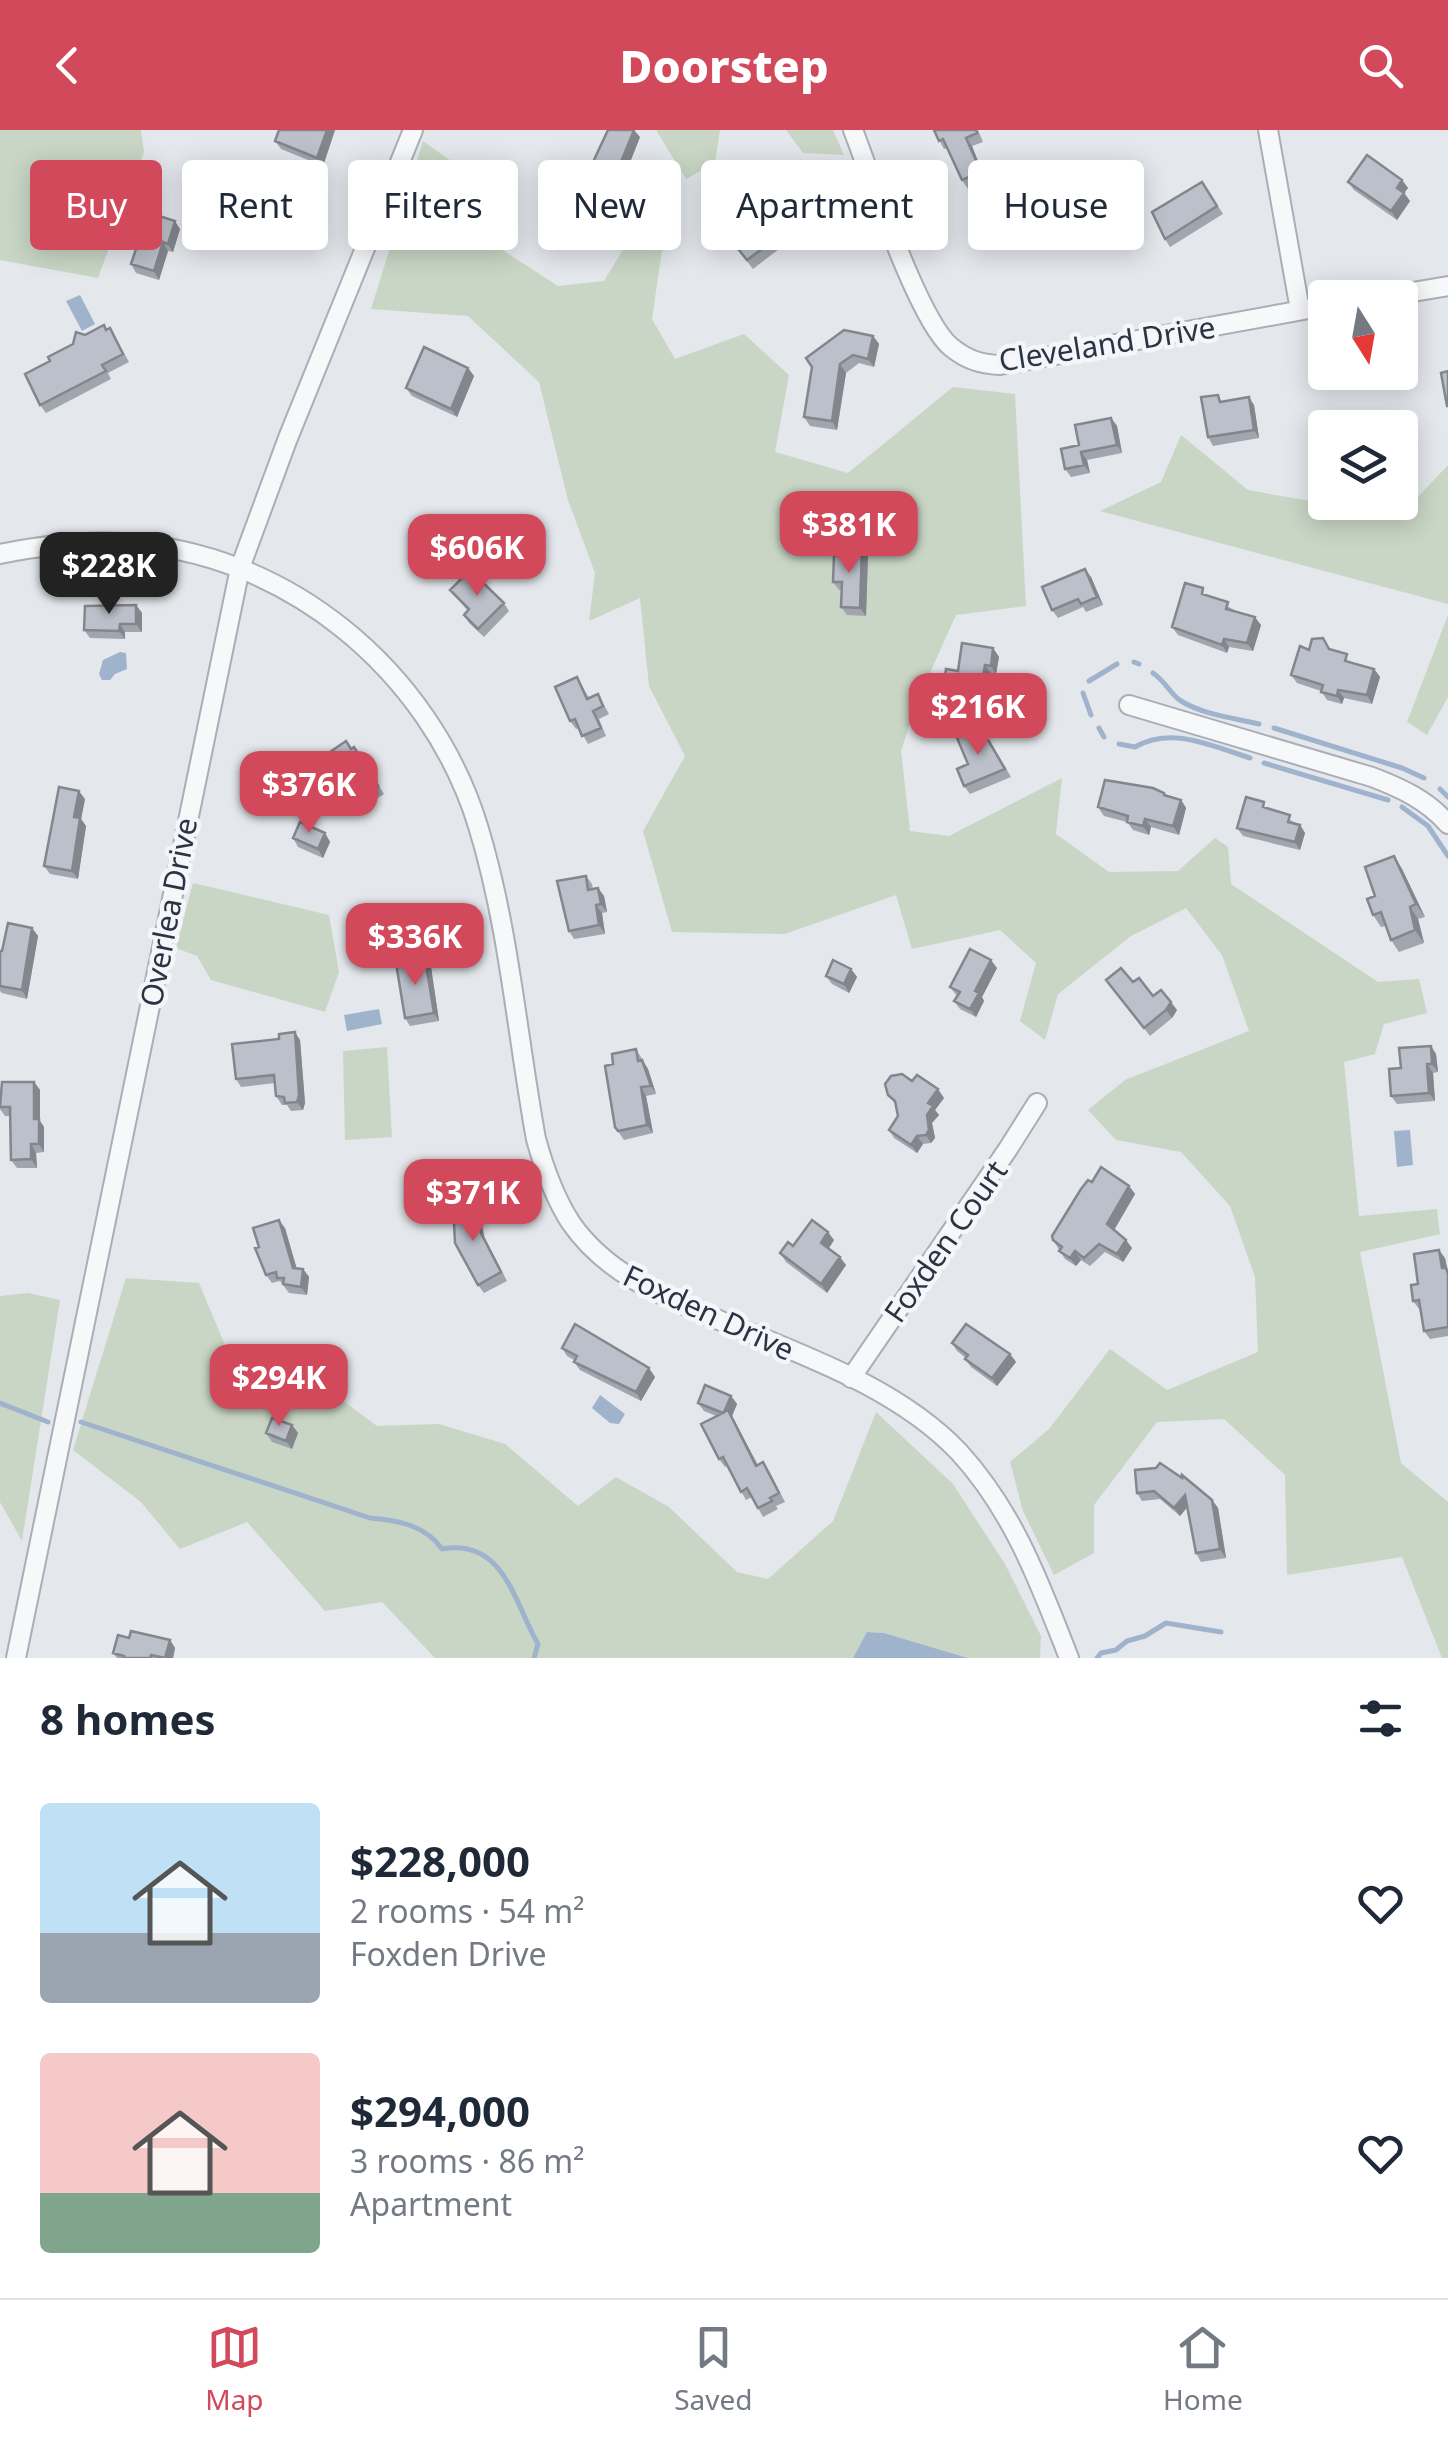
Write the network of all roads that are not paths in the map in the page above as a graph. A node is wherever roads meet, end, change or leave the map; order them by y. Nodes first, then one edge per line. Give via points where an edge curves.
1 (413, 130) edge
2 (853, 130) edge
3 (1268, 130) edge
4 (1448, 286) edge
5 (1418, 291) edge
6 (1308, 309) edge
7 (1300, 310) junction
8 (0, 554) edge
9 (240, 568) junction
10 (1128, 705) dead end
11 (1448, 824) edge
12 (1036, 1102) dead end
13 (851, 1378) junction
14 (16, 1658) edge
15 (1069, 1658) edge

1 - 9 street, Overlea Drive
2 - 7 street, Cleveland Drive via 920,300 948,344 977,364
3 - 7 street
4 - 5 street
6 - 7 street, Cleveland Drive
8 - 9 street, Foxden Drive via 122,543
9 - 13 street, Foxden Drive via 324,612 365,644 417,703 456,768 493,885 536,1139 571,1222 616,1270 656,1293
9 - 14 street, Overlea Drive
10 - 11 street via 1372,776 1403,788
12 - 13 street, Foxden Court
13 - 15 street, Foxden Drive via 900,1404 958,1451 1008,1515

